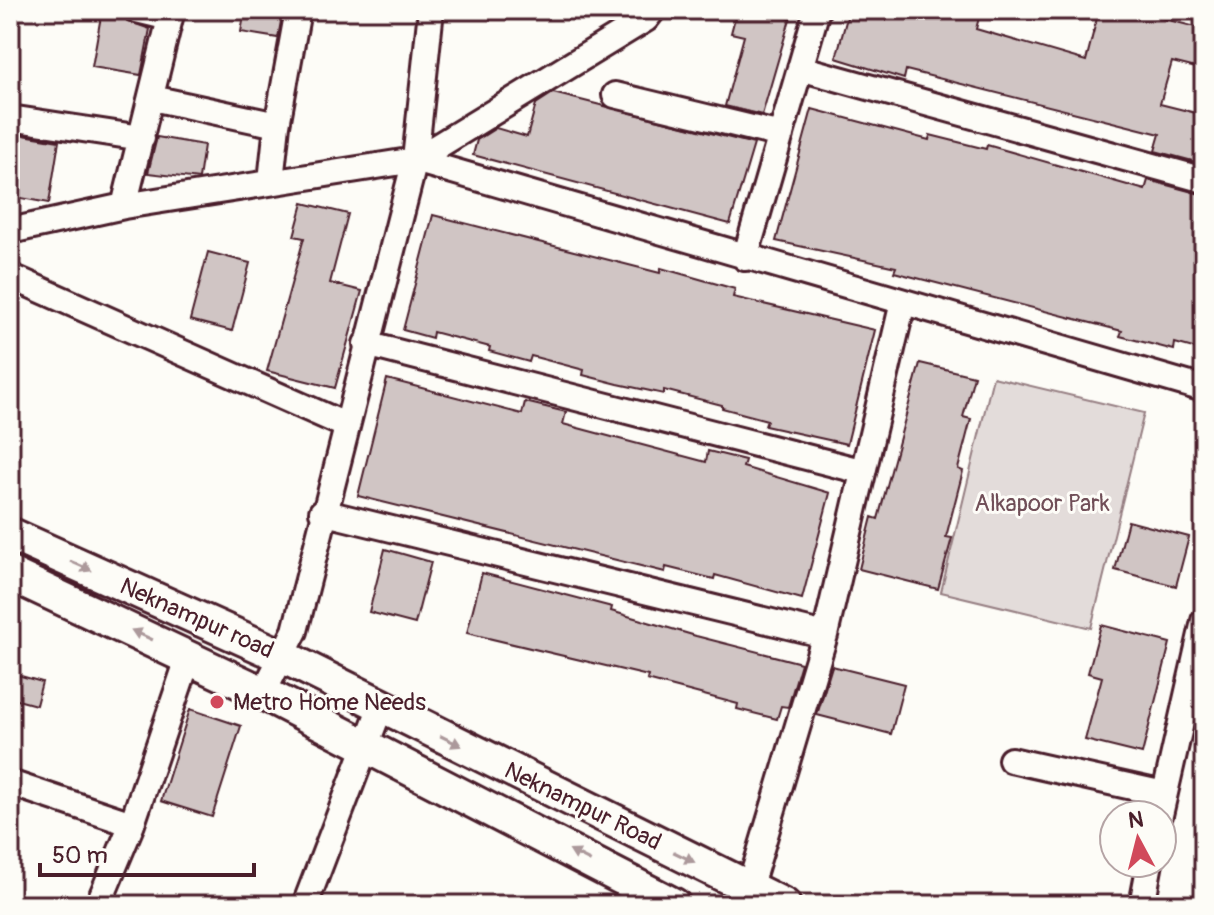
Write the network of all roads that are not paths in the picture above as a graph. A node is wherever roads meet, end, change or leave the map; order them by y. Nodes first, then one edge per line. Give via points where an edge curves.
1 (137, 10) edge
2 (298, 10) edge
3 (431, 10) edge
4 (653, 10) edge
5 (817, 10) edge
6 (171, 14) edge
7 (800, 68) junction
8 (615, 95) dead end
9 (152, 98) junction
10 (10, 118) edge
11 (277, 125) junction
12 (781, 135) junction
13 (142, 138) junction
14 (415, 160) junction
15 (1204, 180) edge
16 (271, 181) junction
17 (124, 206) junction
18 (10, 231) edge
19 (745, 258) junction
20 (10, 276) edge
21 (903, 302) junction
22 (366, 344) junction
23 (1204, 389) edge
24 (345, 425) junction
25 (861, 471) junction
26 (322, 512) junction
27 (10, 534) edge
28 (10, 574) edge
29 (1204, 621) edge
30 (825, 635) junction
31 (189, 656) junction
32 (282, 656) junction
33 (263, 693) junction
34 (381, 706) junction
35 (1194, 706) edge
36 (365, 745) junction
37 (1011, 760) dead end
38 (10, 783) edge
39 (1145, 799) edge
40 (1164, 799) edge
41 (132, 824) junction
42 (1147, 879) edge
43 (749, 889) junction
44 (98, 905) edge
45 (305, 905) edge
46 (674, 905) edge
47 (784, 905) edge
48 (1142, 905) edge

1 - 6 street
2 - 11 street
3 - 14 street
4 - 14 street
5 - 7 street
6 - 9 street
7 - 12 street
7 - 15 street
8 - 12 street
9 - 11 street
9 - 13 street
10 - 13 street
11 - 16 street
12 - 19 street
13 - 17 street
14 - 16 street
14 - 19 street
14 - 22 street
16 - 17 street
17 - 18 street
19 - 21 street
20 - 24 street
21 - 23 street
21 - 25 street
22 - 24 street
22 - 25 street
24 - 26 street
25 - 30 street
26 - 30 street
26 - 32 street via 304,598
27 -> 32 street, Neknampur road
31 -> 28 street, Neknampur road
29 - 35 street
30 - 43 street
31 - 33 street, Neknampur road
31 - 41 street
32 - 33 street
32 - 34 street, Neknampur road
33 - 36 street, Neknampur road
34 - 36 street
34 -> 43 street, Neknampur Road
35 - 40 street
36 - 45 street
46 -> 36 street, Neknampur Road
37 - 39 street
38 - 41 street
41 - 44 street
42 - 48 street
43 - 47 street, Neknampur Road

